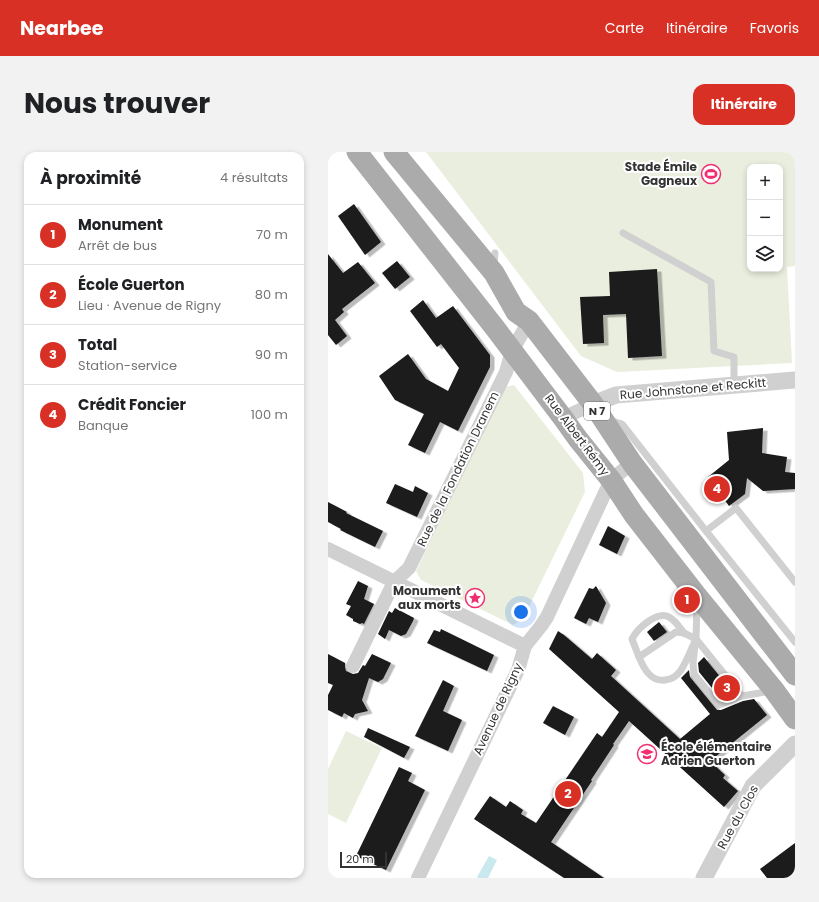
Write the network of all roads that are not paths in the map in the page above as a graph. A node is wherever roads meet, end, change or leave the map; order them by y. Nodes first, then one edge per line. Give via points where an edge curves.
1 (357, 152) edge
2 (394, 152) edge
3 (623, 233) dead end
4 (529, 321) junction
5 (512, 351) junction
6 (795, 380) edge
7 (734, 385) junction
8 (597, 411) junction
9 (564, 418) junction
10 (632, 463) junction
11 (611, 480) junction
12 (706, 531) junction
13 (328, 549) edge
14 (394, 582) junction
15 (795, 582) edge
16 (697, 596) junction
17 (684, 633) junction
18 (696, 639) junction
19 (795, 642) edge
20 (525, 646) junction
21 (639, 657) junction
22 (353, 666) dead end
23 (795, 675) edge
24 (774, 690) junction
25 (742, 696) junction
26 (795, 719) edge
27 (795, 744) edge
28 (418, 878) edge
29 (704, 878) edge

1 - 5 main road, Rue Albert Rémy / N 7
2 - 4 main road, N 7 via 495,263 516,312
3 - 7 lane via 711,282 714,351 734,357
4 - 5 street, Rue de la Fondation Dranem
4 - 8 main road, N 7
5 - 9 main road, Rue Albert Rémy / N 7
5 - 14 street, Rue de la Fondation Dranem via 506,372 409,568
6 - 7 street, Rue Johnstone et Reckitt
7 - 8 street, Rue Johnstone et Reckitt via 616,395
8 - 9 street
8 - 10 main road, N 7
8 - 12 lane via 622,424
9 - 11 main road, Rue Albert Rémy / N 7
10 - 11 street, Avenue de Rigny
10 - 23 main road, N 7
11 - 16 main road, Rue Albert Rémy / N 7 via 634,515
11 - 20 street, Avenue de Rigny via 547,616
12 - 15 lane via 736,508
12 - 19 lane
13 - 14 street
14 - 20 street
14 - 22 street
16 - 18 lane
16 - 24 main road, Rue Albert Rémy / N 7
17 - 18 lane
17 - 21 lane via 676,632
17 - 21 lane via 670,617 658,615 635,633 632,639
18 - 21 lane via 680,671 673,678 659,681 652,677 644,669
18 - 25 lane
18 - 25 lane via 694,674 702,685 719,705
20 - 28 street, Avenue de Rigny via 518,670
24 - 25 lane
24 - 26 main road, Rue Albert Rémy / N 7
27 - 29 street, Rue du Clos via 753,786

